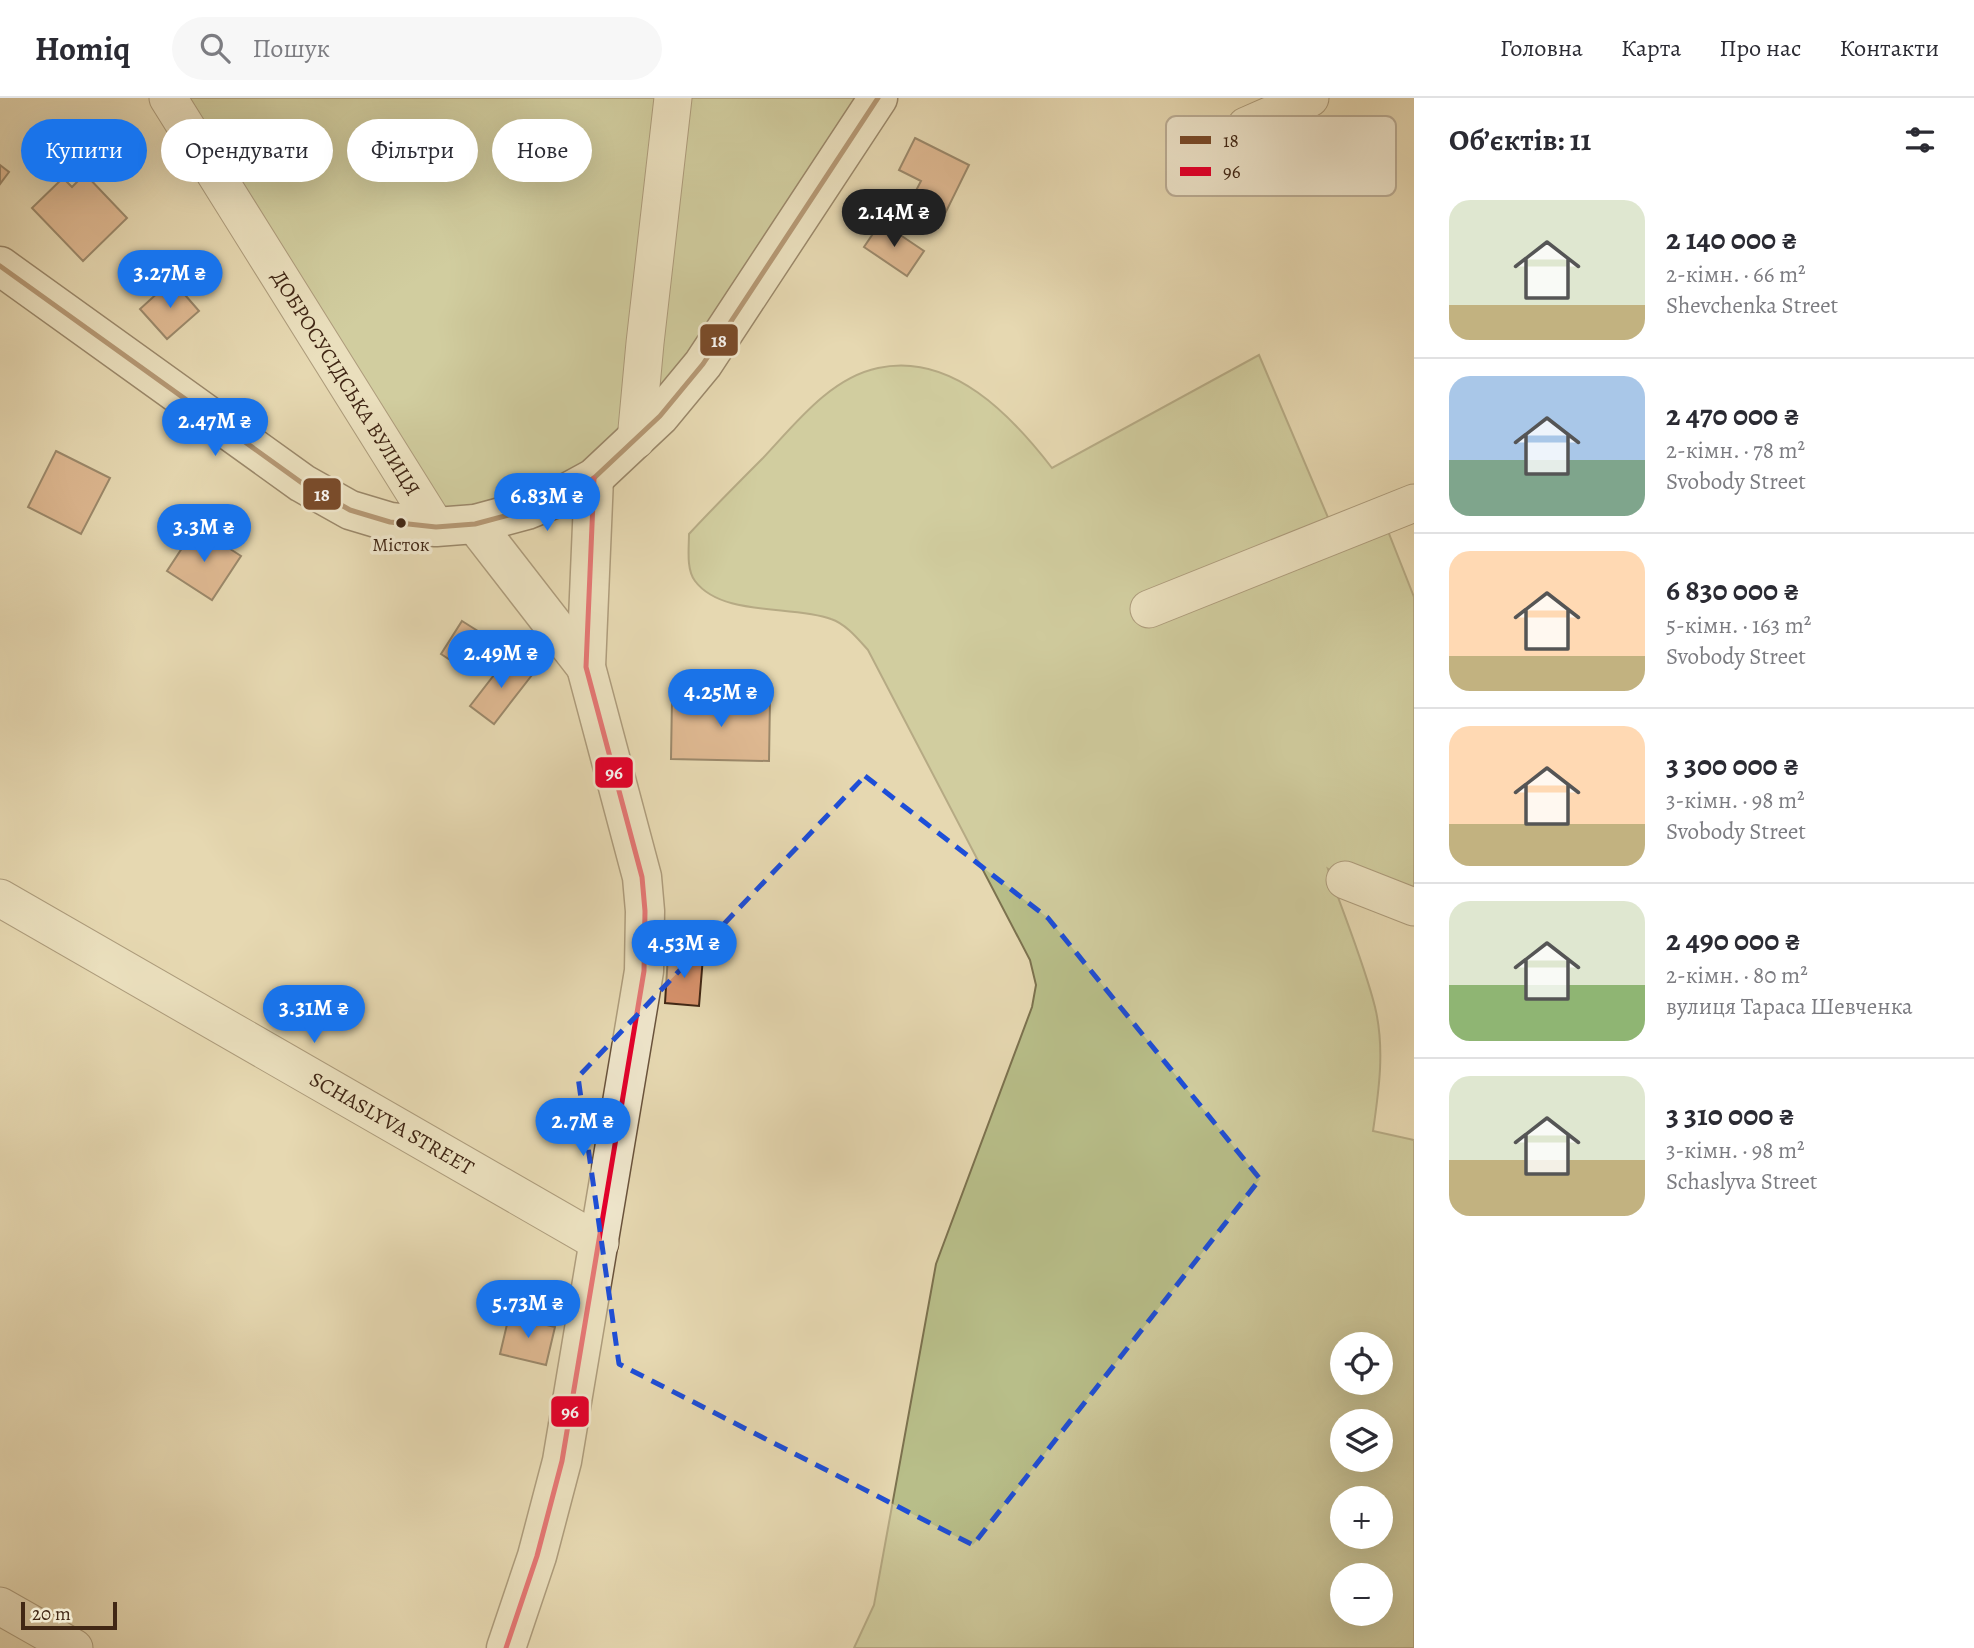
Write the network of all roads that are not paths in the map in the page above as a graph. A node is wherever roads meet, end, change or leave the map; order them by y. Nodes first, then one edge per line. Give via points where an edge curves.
1 (168, 98) edge
2 (673, 98) edge
3 (878, 98) edge
4 (1310, 98) edge
5 (1269, 116) edge
6 (0, 265) edge
7 (636, 440) junction
8 (594, 478) junction
9 (1414, 503) edge
10 (475, 524) junction
11 (436, 527) junction
12 (1149, 609) dead end
13 (586, 667) junction
14 (1345, 880) dead end
15 (0, 898) edge
16 (1414, 907) edge
17 (600, 1243) junction
18 (0, 1606) edge
19 (74, 1648) edge
20 (506, 1648) edge

1 - 11 street, ДОБРОСУСІДСЬКА ВУЛИЦЯ
2 - 7 street
3 - 7 street via 703,365
4 - 5 street
6 - 11 street via 302,483 350,510 390,522
7 - 8 street
8 - 10 street via 527,510
8 - 13 street
9 - 12 street
10 - 11 street
10 - 13 street
13 - 17 street via 639,866 645,911 644,971
14 - 16 street
15 - 17 street, SCHASLYVA STREET
17 - 20 street via 562,1461
18 - 19 street

